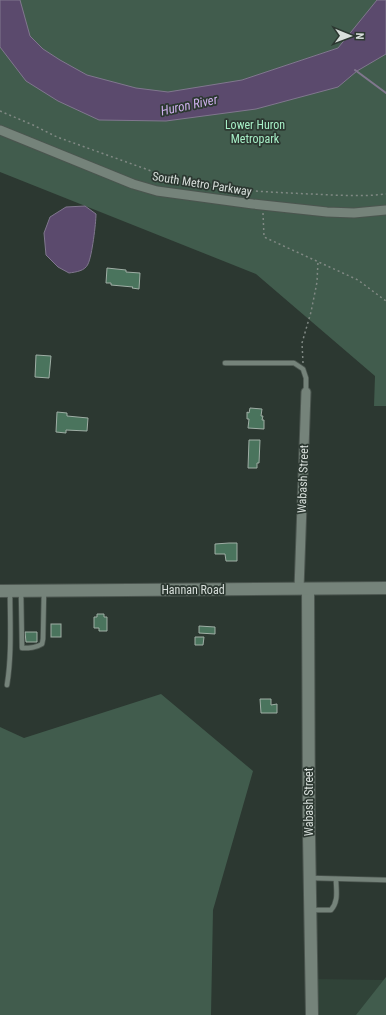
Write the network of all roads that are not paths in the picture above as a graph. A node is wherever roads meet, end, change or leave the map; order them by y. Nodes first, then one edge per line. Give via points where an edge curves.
1 (0, 130) edge
2 (386, 210) edge
3 (224, 363) dead end
4 (306, 392) joint
5 (386, 588) edge
6 (304, 589) junction
7 (10, 591) edge
8 (44, 591) junction
9 (7, 685) dead end
10 (310, 878) junction
11 (336, 879) junction
12 (386, 880) edge
13 (310, 910) junction
14 (312, 1015) edge

1 - 2 street, South Metro Parkway via 146,188 264,205 347,212
3 - 4 lane via 294,363 303,368
4 - 6 street, Wabash Street
5 - 6 street, Hannan Road
6 - 8 street, Hannan Road
6 - 10 street, Wabash Street
7 - 8 street, Hannan Road
7 - 8 lane via 22,648 29,648 42,644
7 - 9 lane via 10,656
10 - 11 lane
10 - 13 street, Wabash Street
11 - 12 lane
11 - 13 lane via 335,906 331,910
13 - 14 street, Wabash Street

